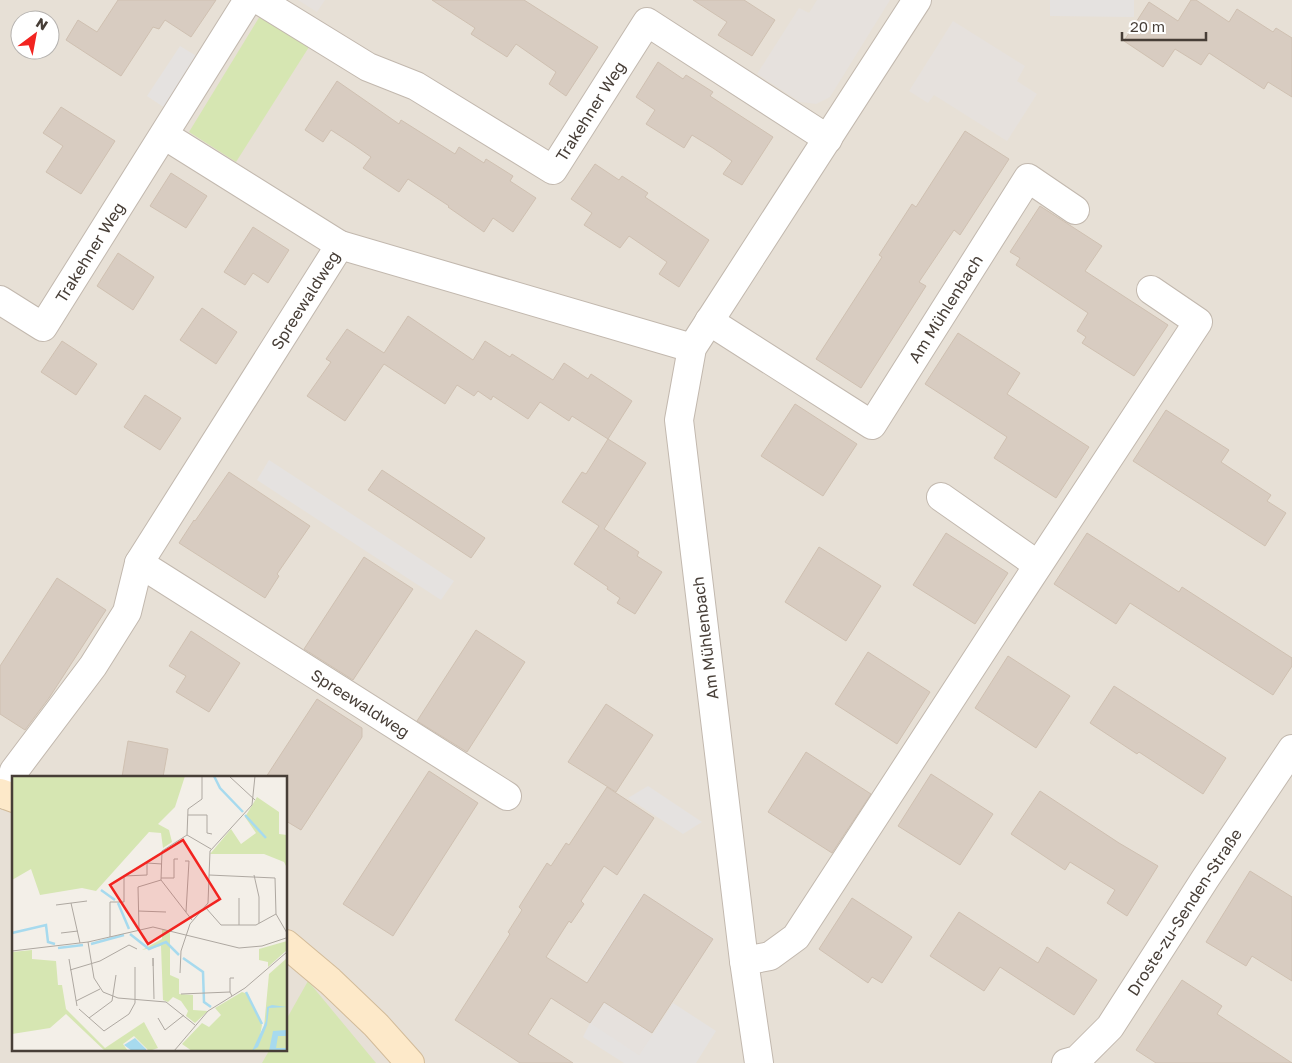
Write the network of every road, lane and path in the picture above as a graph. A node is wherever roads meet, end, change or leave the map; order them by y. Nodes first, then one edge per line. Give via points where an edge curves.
1 (248, 0) edge
2 (259, 0) edge
3 (917, 0) edge
4 (164, 135) junction
5 (828, 139) junction
6 (1076, 210) dead end
7 (340, 245) junction
8 (1150, 290) dead end
9 (0, 300) edge
10 (709, 321) junction
11 (692, 348) junction
12 (941, 497) dead end
13 (139, 563) junction
14 (1038, 565) junction
15 (1292, 749) edge
16 (13, 776) edge
17 (12, 779) edge
18 (7, 795) edge
19 (507, 796) dead end
20 (288, 946) edge
21 (744, 961) junction
22 (410, 1063) edge
23 (759, 1063) edge
24 (1066, 1063) edge

1 - 4 street, Trakehner Weg
2 - 5 street, Trakehner Weg via 368,67 416,86 553,170 647,22
3 - 5 street, Am Mühlenbach
4 - 7 street
4 - 9 street, Trakehner Weg via 43,327
5 - 10 street, Am Mühlenbach
6 - 10 street, Am Mühlenbach via 1028,178 872,425
7 - 11 street, Spreewaldweg
7 - 13 street, Spreewaldweg
8 - 14 street via 1198,322
10 - 11 street, Am Mühlenbach
11 - 21 street, Am Mühlenbach via 679,420
12 - 14 street
13 - 16 street, Spreewaldweg via 127,612 93,666
13 - 19 street, Spreewaldweg
14 - 21 street via 796,937 770,956
15 - 24 street, Droste-zu-Senden-Straße via 1110,1027 1077,1060
17 - 18 street, Spreewaldweg
20 - 22 street via 376,1025
21 - 23 street, Am Mühlenbach

